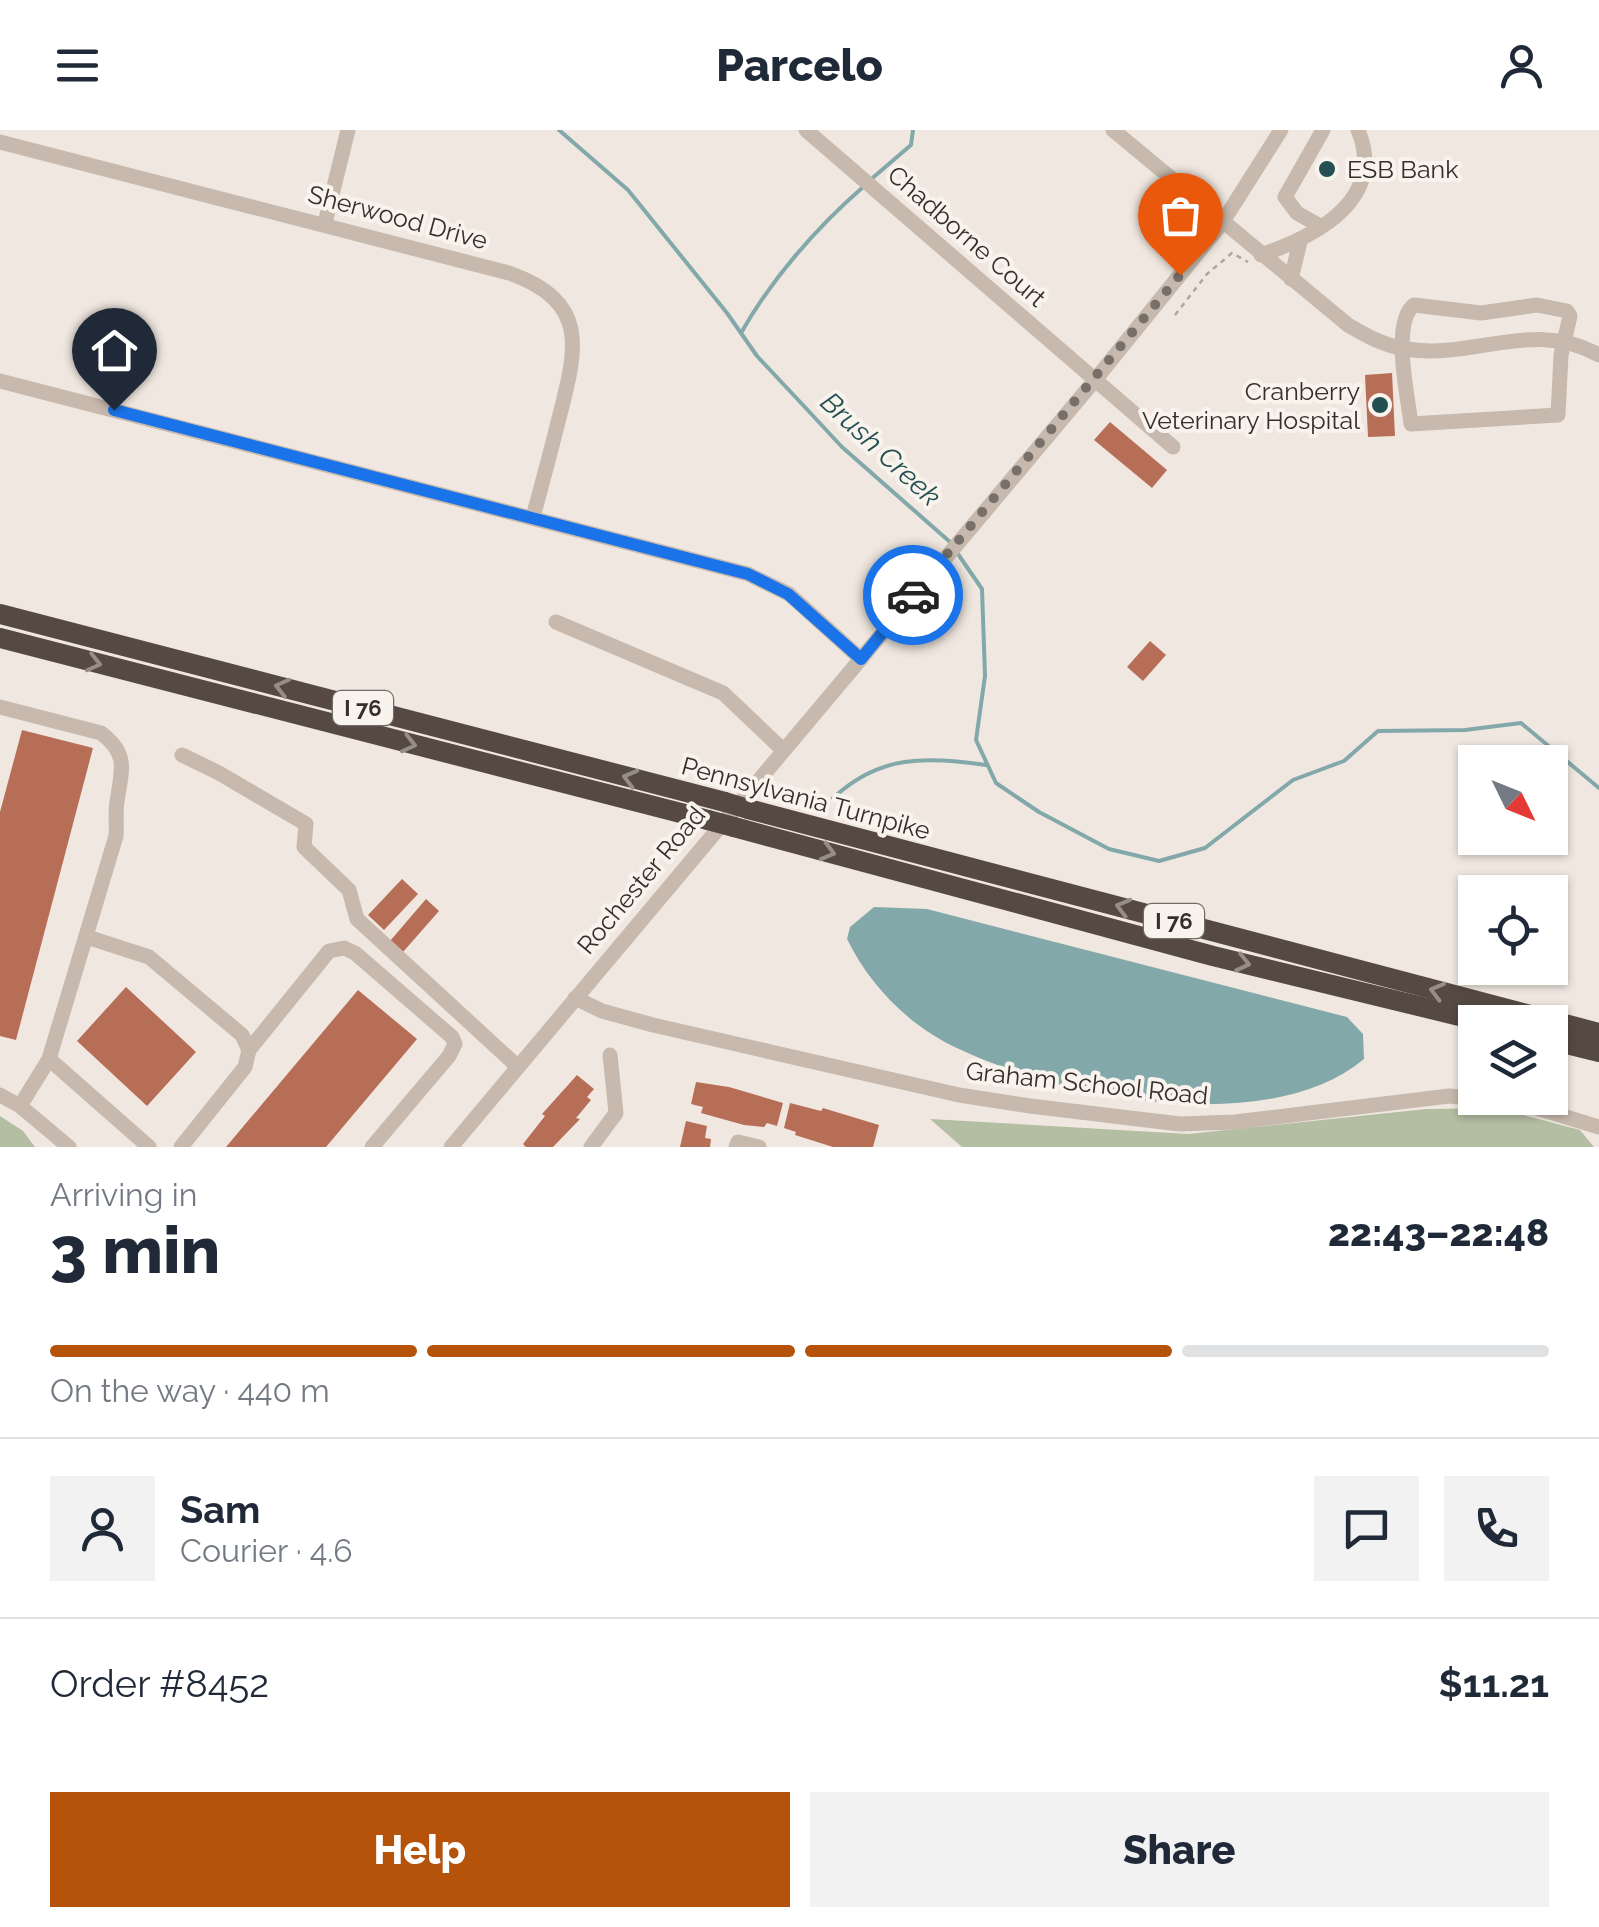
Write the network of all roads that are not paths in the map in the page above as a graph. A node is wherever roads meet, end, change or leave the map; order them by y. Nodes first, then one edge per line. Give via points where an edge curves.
1 (348, 130) edge
2 (806, 130) edge
3 (1113, 130) edge
4 (1281, 130) edge
5 (1323, 130) edge
6 (1358, 130) edge
7 (0, 142) edge
8 (1222, 222) junction
9 (325, 224) junction
10 (1320, 226) junction
11 (1300, 242) junction
12 (1262, 255) junction
13 (1291, 279) junction
14 (1564, 340) junction
15 (1403, 348) junction
16 (1599, 355) edge
17 (1095, 380) junction
18 (0, 381) edge
19 (1172, 447) dead end
20 (534, 517) junction
21 (0, 614) edge
22 (556, 622) dead end
23 (0, 638) edge
24 (861, 659) junction
25 (0, 707) edge
26 (783, 750) junction
27 (182, 755) dead end
28 (86, 937) junction
29 (575, 998) junction
30 (1458, 1016) edge
31 (1599, 1033) edge
32 (1568, 1044) edge
33 (248, 1050) junction
34 (1599, 1052) edge
35 (610, 1054) dead end
36 (49, 1059) junction
37 (517, 1066) junction
38 (0, 1095) edge
39 (20, 1106) junction
40 (1599, 1127) edge
41 (737, 1144) edge
42 (69, 1147) edge
43 (149, 1147) edge
44 (182, 1147) edge
45 (372, 1147) edge
46 (450, 1147) edge
47 (591, 1147) edge
48 (759, 1147) edge

1 - 9 street
2 - 17 street, Chadborne Court
3 - 8 street
4 - 8 street, Rochester Road
5 - 10 street via 1286,198 1297,214
6 - 10 street via 1364,150 1360,184 1350,204
7 - 9 street, Sherwood Drive
8 - 12 street
8 - 17 street, Rochester Road
9 - 20 street, Sherwood Drive via 508,273 557,300 573,328 574,362
10 - 11 street
11 - 12 street
11 - 13 street
12 - 13 street
13 - 15 street via 1348,325
14 - 15 street
14 - 15 street via 1570,316 1555,307 1482,312 1414,305 1407,310
14 - 15 street via 1558,415 1411,424
14 - 16 street
17 - 19 street, Chadborne Court
17 - 24 street, Rochester Road
18 - 20 street
20 - 24 street via 770,583
31 -> 21 highway, Pennsylvania Turnpike / I 76, bridge
22 - 26 street via 722,692
23 -> 30 highway, Pennsylvania Turnpike / I 76, bridge
24 - 26 street, Rochester Road
25 - 28 street via 101,734 120,757 116,836
26 - 29 street, Rochester Road
27 - 37 street via 306,824 304,847 348,890 357,918
28 - 33 street via 149,957 242,1034
28 - 36 street
29 - 37 street, Rochester Road
29 - 40 street, Graham School Road via 652,1025 923,1087 1081,1112 1180,1124 1235,1122 1449,1096 1518,1102
32 - 34 highway
33 - 44 street via 236,1081
33 - 45 street via 330,952 355,953 455,1044
35 - 47 street via 616,1112
36 - 39 street
36 - 43 street
37 - 46 street, Rochester Road
38 - 39 street
39 - 42 street
41 - 48 street

